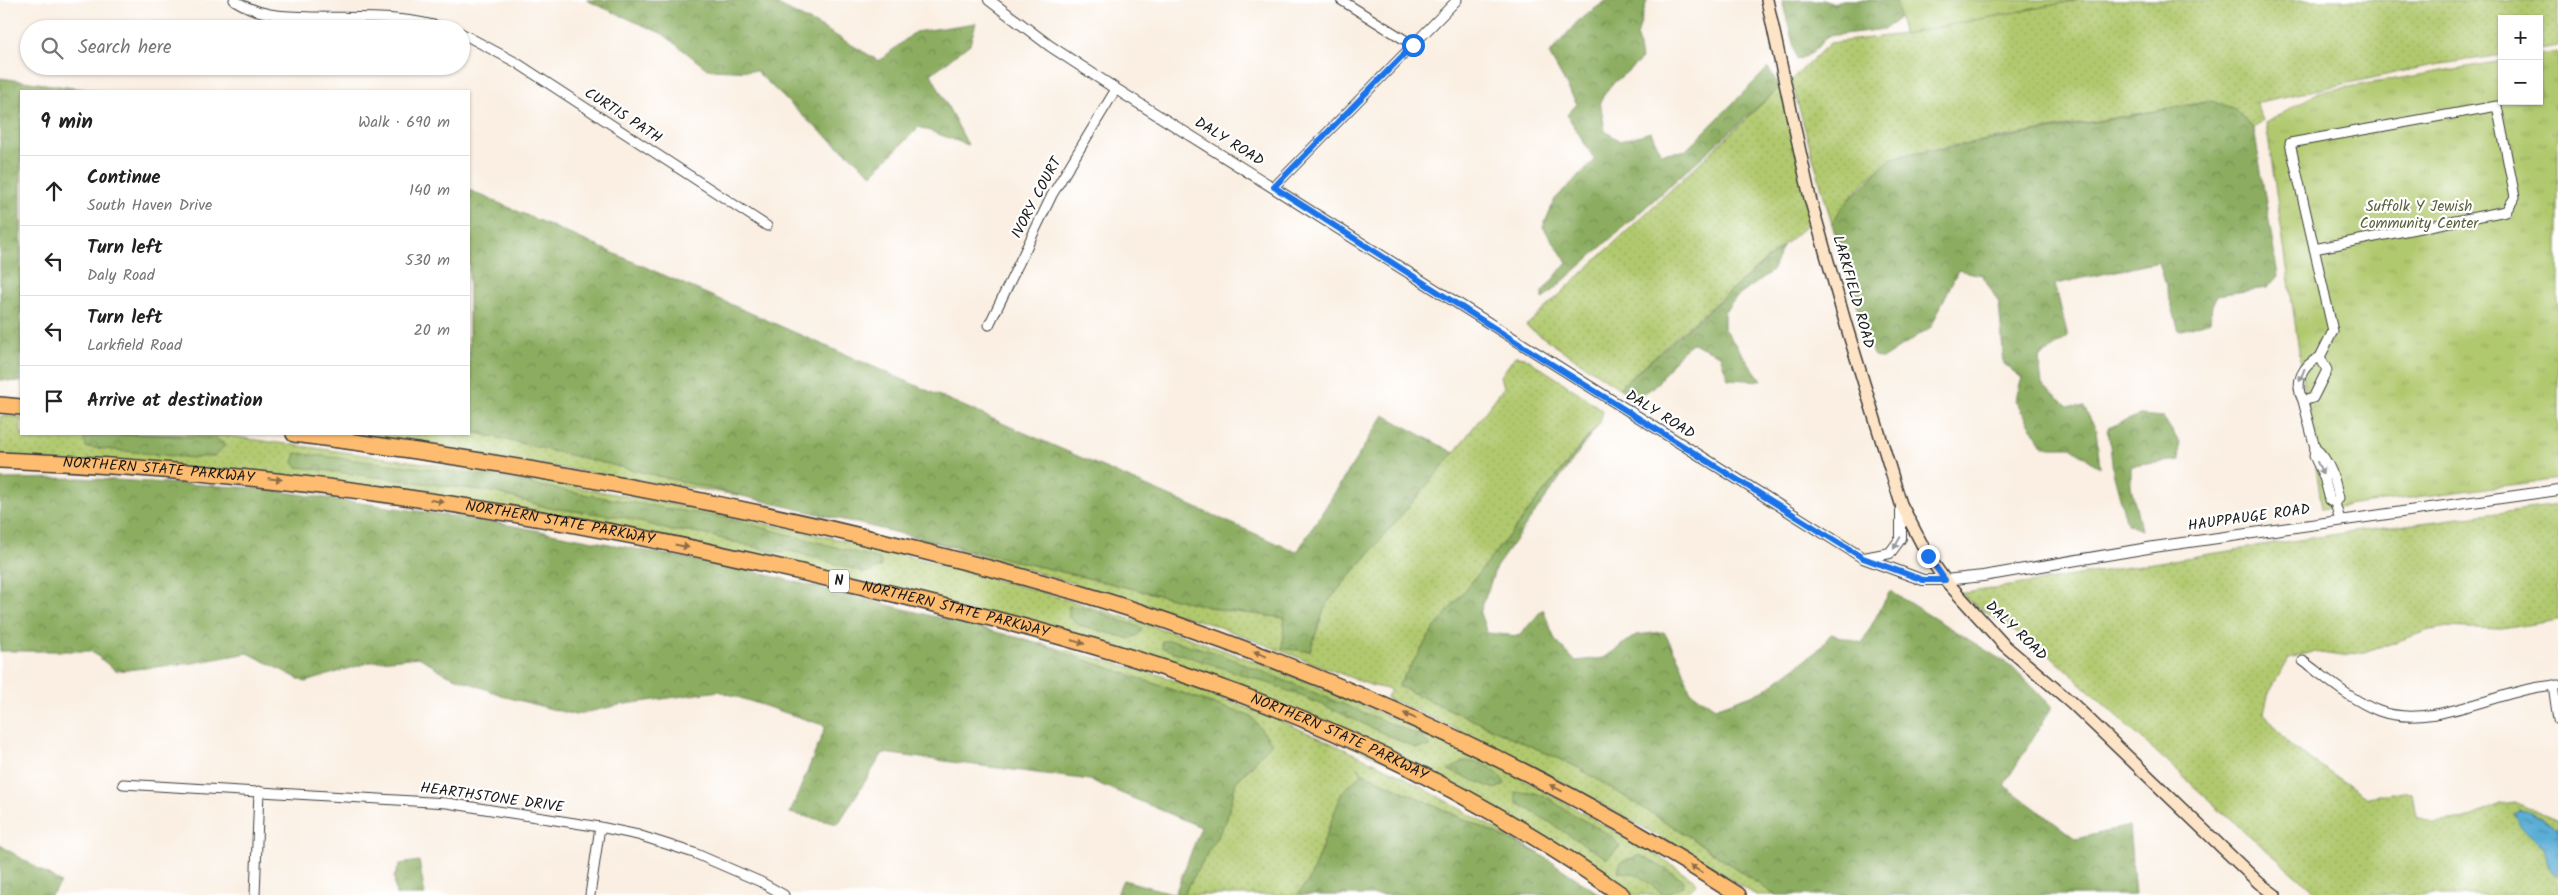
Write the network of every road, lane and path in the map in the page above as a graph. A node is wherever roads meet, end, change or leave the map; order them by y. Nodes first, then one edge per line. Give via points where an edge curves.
1 (234, 0) edge
2 (989, 0) edge
3 (1341, 0) edge
4 (1457, 0) edge
5 (1767, 0) edge
6 (407, 20) edge
7 (470, 38) edge
8 (1413, 45) junction
9 (1116, 89) junction
10 (1274, 187) junction
11 (767, 226) dead end
12 (2314, 249) junction
13 (988, 325) dead end
14 (2320, 357) junction
15 (2303, 401) junction
16 (0, 405) edge
17 (20, 407) edge
18 (301, 435) edge
19 (0, 460) edge
20 (2558, 490) edge
21 (1901, 504) junction
22 (2340, 520) junction
23 (1863, 558) junction
24 (1945, 580) junction
25 (2303, 661) dead end
26 (2555, 685) edge
27 (2558, 720) edge
28 (123, 784) dead end
29 (258, 791) junction
30 (600, 827) junction
31 (255, 895) edge
32 (590, 895) edge
33 (784, 895) edge
34 (1622, 895) edge
35 (1738, 895) edge
36 (2275, 895) edge

1 - 6 street via 250,10 274,15
2 - 9 street, DALY ROAD via 1050,46
3 - 8 street
4 - 8 street
5 - 21 main road, LARKFIELD ROAD via 1810,198
7 - 11 street, CURTIS PATH via 517,63
8 - 10 street
9 - 10 street, DALY ROAD
9 - 13 street, IVORY COURT via 1052,195
10 - 23 street, DALY ROAD
12 - 12 street via 2290,143 2497,106 2515,197 2506,211
12 - 14 street via 2334,331
14 -> 15 street via 2308,362 2299,379 2299,394
14 - 15 street via 2327,370 2313,398
15 - 22 street via 2315,448 2333,473
16 - 17 highway
35 -> 18 highway via 1616,821 1458,739 1328,681 1229,642 1127,608 930,553 714,504 503,464
19 -> 34 highway, NORTHERN STATE PARKWAY / N via 199,471 476,506 720,554 1001,620 1193,677 1325,729 1479,806
20 - 22 street, HAUPPAUGE ROAD
21 -> 23 street via 1902,538 1890,553
21 - 24 main road, LARKFIELD ROAD via 1928,556
22 - 24 street, HAUPPAUGE ROAD
23 - 24 street, DALY ROAD via 1923,580
24 - 36 main road, DALY ROAD via 2004,645 2072,703 2252,877
25 - 26 street via 2362,703 2380,711 2406,715 2463,707 2519,690
26 - 27 street
28 - 29 street, HEARTHSTONE DRIVE
29 - 30 street, HEARTHSTONE DRIVE via 447,803
29 - 31 street
30 - 32 street
30 - 33 street, HEARTHSTONE DRIVE via 694,853

